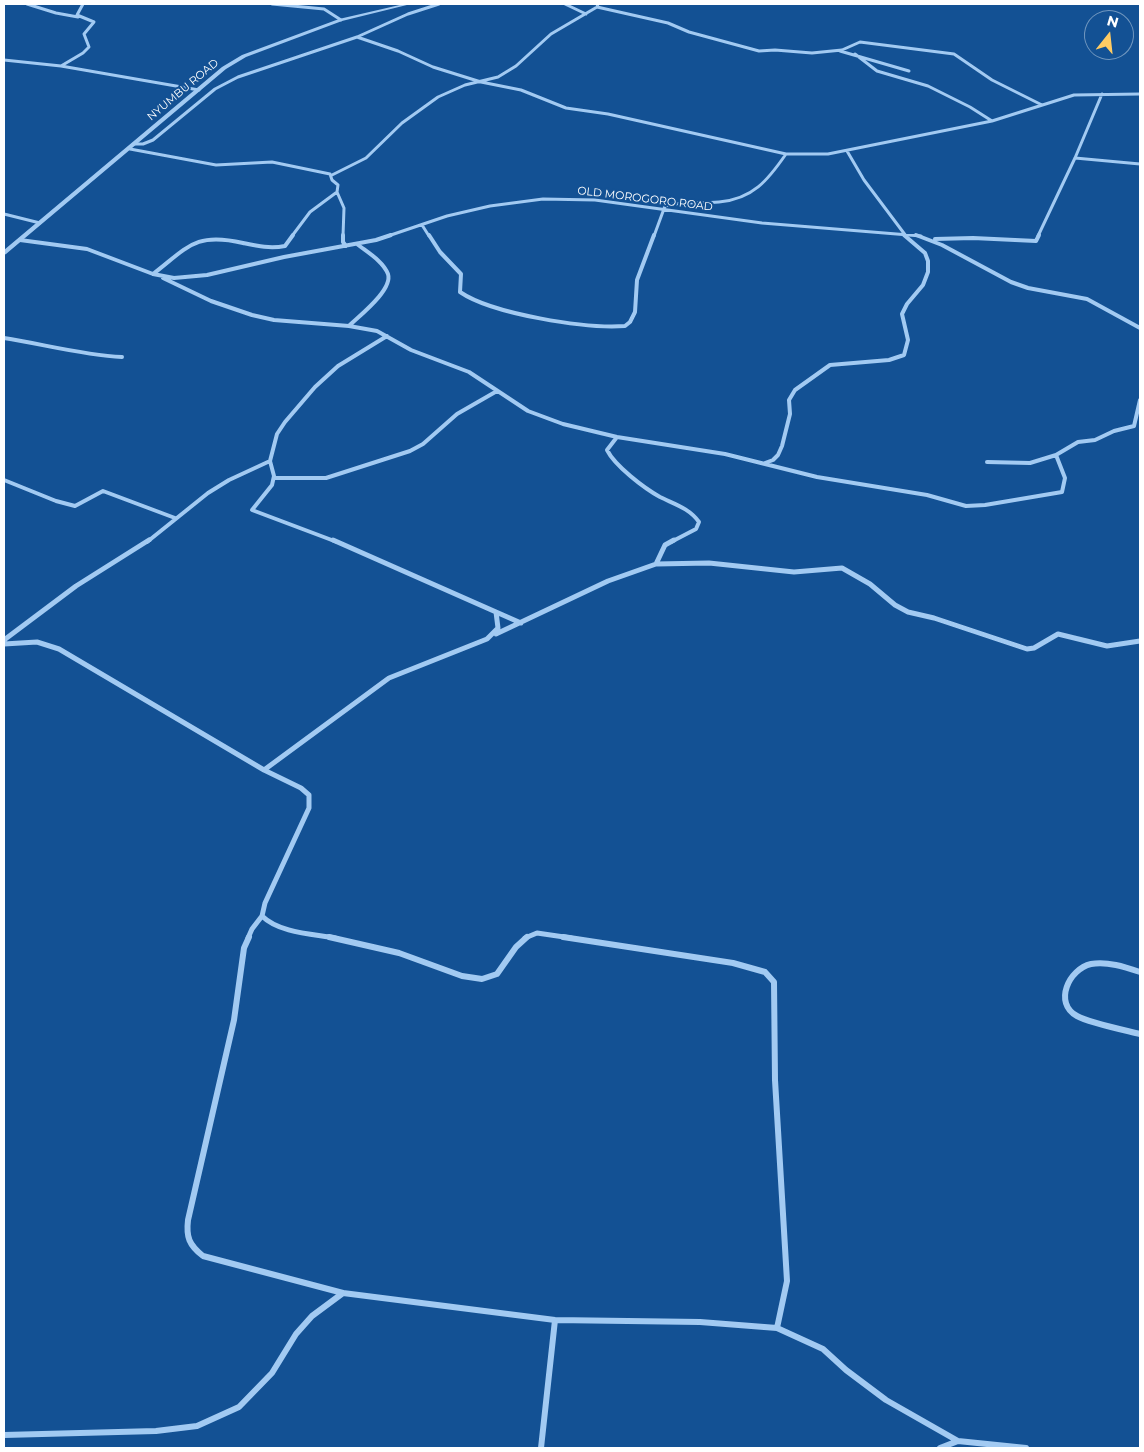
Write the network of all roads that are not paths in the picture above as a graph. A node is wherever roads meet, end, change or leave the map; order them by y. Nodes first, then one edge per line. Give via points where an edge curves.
1 (26, 4) edge
2 (83, 4) edge
3 (272, 4) edge
4 (409, 4) edge
5 (440, 4) edge
6 (565, 4) edge
7 (598, 6) edge
8 (586, 14) junction
9 (78, 17) junction
10 (342, 20) junction
11 (357, 37) junction
12 (840, 50) junction
13 (855, 54) junction
14 (4, 60) edge
15 (61, 66) junction
16 (909, 70) dead end
17 (481, 82) junction
18 (199, 90) junction
19 (1102, 94) junction
20 (1140, 94) edge
21 (1042, 105) junction
22 (992, 121) junction
23 (135, 144) junction
24 (130, 149) junction
25 (847, 151) junction
26 (786, 154) junction
27 (1076, 158) junction
28 (1140, 164) edge
29 (332, 175) junction
30 (336, 192) junction
31 (663, 208) junction
32 (4, 214) edge
33 (40, 223) junction
34 (422, 225) junction
35 (902, 233) junction
36 (932, 239) junction
37 (20, 240) junction
38 (357, 244) junction
39 (346, 246) junction
40 (4, 253) edge
41 (153, 274) junction
42 (161, 277) junction
43 (349, 326) junction
44 (1140, 328) edge
45 (387, 336) junction
46 (4, 338) edge
47 (122, 357) dead end
48 (497, 391) junction
49 (1140, 400) edge
50 (617, 437) junction
51 (1056, 455) junction
52 (270, 461) junction
53 (988, 462) dead end
54 (764, 463) junction
55 (274, 478) junction
56 (4, 480) edge
57 (175, 518) junction
58 (656, 564) junction
59 (496, 612) junction
60 (521, 622) junction
61 (495, 634) junction
62 (4, 640) edge
63 (1140, 641) edge
64 (4, 644) edge
65 (264, 770) junction
66 (262, 916) junction
67 (1140, 972) edge
68 (1140, 1034) edge
69 (343, 1293) junction
70 (555, 1320) junction
71 (778, 1328) junction
72 (4, 1435) edge
73 (958, 1441) junction
74 (541, 1448) edge
75 (940, 1448) edge
76 (1026, 1448) edge

1 - 9 street
2 - 9 street via 76,12
3 - 10 street via 324,9
4 - 10 street, NYUMBU ROAD
5 - 11 street via 408,14
6 - 8 street
7 - 8 street
7 - 12 street via 759,51 812,53
8 - 17 street via 551,34 516,66 498,77
9 - 15 street via 94,22 84,34 89,46
10 - 18 street, NYUMBU ROAD via 244,56
11 - 17 street
11 - 23 street via 238,77 215,89 153,140
12 - 13 street
12 - 21 street via 866,42 954,54 997,82
13 - 16 street
13 - 22 street via 877,71 928,86
14 - 15 street
15 - 18 street
17 - 26 street via 521,90 566,108 608,114
17 - 29 street via 438,97 402,123 366,158
18 - 23 street, NYUMBU ROAD
19 - 20 street
19 - 21 street via 1074,95
19 - 27 street
21 - 22 street
22 - 25 street
23 - 24 street, NYUMBU ROAD
24 - 29 street via 204,164 272,162
24 - 33 street, NYUMBU ROAD
25 - 26 street
25 - 35 street
26 - 31 street via 767,181 746,195 721,202 671,204
27 - 28 street
27 - 36 street via 1036,241
29 - 30 street via 332,180 338,184
30 - 39 street via 343,202
30 - 41 street via 310,212 285,246 275,248 233,240 204,239 192,243
31 - 34 street, OLD MOROGORO ROAD via 596,200 543,199 490,206
31 - 34 street via 637,280 632,319 625,326 614,327 516,312 468,298 460,292 460,274
31 - 35 street, OLD MOROGORO ROAD via 781,225
32 - 33 street
33 - 37 street, NYUMBU ROAD
34 - 38 street, OLD MOROGORO ROAD
35 - 36 street, OLD MOROGORO ROAD
35 - 54 street via 925,253 928,261 923,285 902,314 908,340 904,355 889,360 830,365 795,390 789,400 790,414 782,446 774,460
36 - 44 street, OLD MOROGORO ROAD via 1012,283 1080,296
37 - 40 street, NYUMBU ROAD
37 - 41 street, OLD MOROGORO ROAD via 87,250
38 - 39 street, OLD MOROGORO ROAD
38 - 43 street via 378,262 388,274 389,281 385,290
39 - 42 street, OLD MOROGORO ROAD via 284,256 207,275
41 - 42 street, OLD MOROGORO ROAD
42 - 43 street via 211,301 252,315
43 - 45 street
45 - 48 street via 411,350 468,372
45 - 52 street via 345,360 315,387 277,434
46 - 47 street via 96,356
48 - 50 street via 537,415
48 - 55 street via 457,414 423,444 410,451 326,478
49 - 51 street via 1134,426 1078,442
50 - 54 street
50 - 58 street via 607,450 614,460 632,477 695,516 699,522 696,528 665,545
51 - 53 street via 1030,463
51 - 54 street via 1066,480 1062,492 974,507 918,493 795,473
52 - 55 street
52 - 57 street via 229,480
55 - 59 street via 252,508 254,512 343,544
56 - 57 street via 75,506 102,491
57 - 62 street via 150,540 76,586
58 - 60 street via 608,581
58 - 63 street via 709,564 794,572 842,568 908,612 1027,650 1058,634 1107,646
59 - 60 street
59 - 61 street via 498,628
60 - 61 street
61 - 65 street via 389,678
64 - 65 street via 37,642 59,649
65 - 66 street via 301,788 309,796 309,808 272,884
66 - 69 street via 244,948 234,1020 186,1237 190,1247 203,1256
66 - 71 street via 281,927 393,952 474,979 489,978 500,971 520,941 527,934 537,933 733,963 765,972 774,982 775,1080 787,1282
67 - 68 street via 1104,964 1084,966 1074,974 1064,999 1070,1013 1078,1018
69 - 70 street
69 - 72 street via 312,1316 296,1334 272,1373 239,1407 197,1426 156,1431
70 - 71 street via 700,1322
70 - 74 street
71 - 73 street via 823,1349 886,1400
73 - 75 street
73 - 76 street

